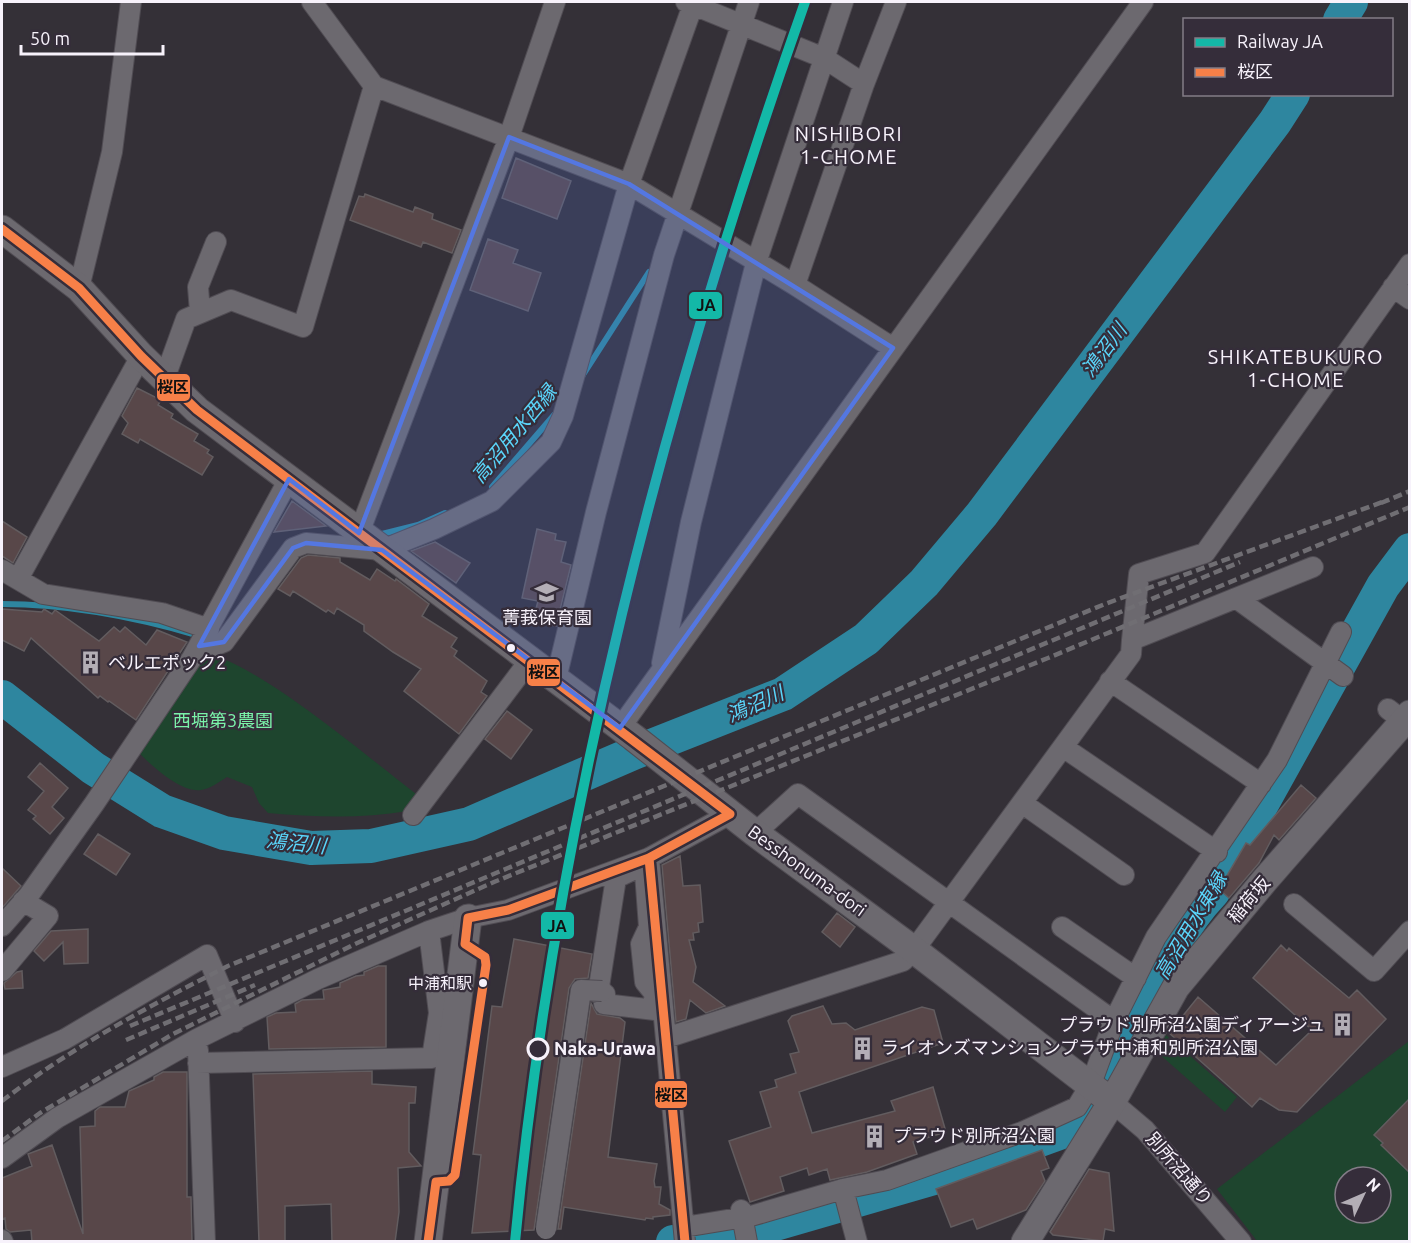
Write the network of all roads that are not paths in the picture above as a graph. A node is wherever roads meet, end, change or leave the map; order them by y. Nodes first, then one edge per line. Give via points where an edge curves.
1 (131, 2) edge
2 (312, 2) edge
3 (555, 2) edge
4 (749, 2) edge
5 (843, 2) edge
6 (896, 2) edge
7 (1143, 2) edge
8 (691, 3) edge
9 (740, 25) junction
10 (829, 62) junction
11 (864, 84) junction
12 (374, 86) junction
13 (509, 137) junction
14 (629, 184) junction
15 (678, 213) junction
16 (2, 230) edge
17 (216, 242) dead end
18 (756, 263) junction
19 (1410, 264) edge
20 (795, 285) junction
21 (1393, 287) junction
22 (79, 288) junction
23 (1410, 299) edge
24 (200, 312) junction
25 (893, 348) junction
26 (141, 356) junction
27 (164, 380) junction
28 (289, 479) junction
29 (368, 539) junction
30 (1313, 567) dead end
31 (10, 575) edge
32 (1236, 598) junction
33 (1341, 632) dead end
34 (204, 637) junction
35 (1132, 640) junction
36 (530, 660) junction
37 (1332, 669) junction
38 (660, 672) junction
39 (556, 679) junction
40 (1110, 681) junction
41 (1403, 718) edge
42 (628, 734) junction
43 (1063, 747) junction
44 (1261, 784) junction
45 (1022, 803) junction
46 (730, 814) junction
47 (413, 815) dead end
48 (755, 833) junction
49 (1217, 852) junction
50 (649, 858) junction
51 (1124, 875) dead end
52 (616, 878) joint
53 (948, 901) junction
54 (23, 902) junction
55 (1294, 904) dead end
56 (468, 918) junction
57 (2, 926) edge
58 (1062, 927) dead end
59 (429, 931) junction
60 (1410, 932) edge
61 (914, 950) junction
62 (2, 971) edge
63 (1136, 978) junction
64 (602, 991) dead end
65 (1114, 1021) junction
66 (235, 1022) junction
67 (666, 1038) junction
68 (197, 1039) junction
69 (198, 1063) junction
70 (2, 1066) edge
71 (1101, 1093) junction
72 (2, 1158) edge
73 (847, 1200) junction
74 (745, 1227) edge
75 (684, 1234) edge
76 (545, 1235) edge
77 (204, 1242) edge
78 (428, 1242) edge
79 (857, 1242) edge
80 (1025, 1242) edge
81 (1241, 1242) edge

1 - 22 street via 112,152
2 - 12 street
3 - 13 street
4 - 9 street
5 - 10 street
6 - 11 street
7 - 25 street
8 - 9 street
8 - 14 street
9 - 10 street
9 - 15 street
10 - 11 street
10 - 18 street
11 - 20 street
12 - 13 street
12 - 24 street via 303,327 231,300
13 - 14 street
13 - 29 street
14 - 15 street
14 - 29 street via 563,416 551,442 492,501 434,529
15 - 18 street
15 - 39 street via 596,512
16 - 22 street, Besshonuma-dori
17 - 24 street via 198,287
18 - 20 street
18 - 38 street via 691,522
19 - 21 street
20 - 25 street
21 - 23 street
21 - 35 street via 1205,553 1139,574
22 - 26 street, Besshonuma-dori
24 - 27 street via 186,319
25 - 38 street
26 - 27 street, Besshonuma-dori
26 - 31 street
27 - 28 street, Besshonuma-dori via 197,410
28 - 29 street, Besshonuma-dori
28 - 34 street
29 - 34 street via 306,543 293,548 224,642 214,646
29 - 36 street, Besshonuma-dori
30 - 32 street
31 - 34 street via 43,594 162,613
32 - 35 street
32 - 37 street
33 - 37 street
34 - 54 street via 94,804
35 - 40 street via 1131,654
36 - 39 street, Besshonuma-dori
36 - 47 street
37 - 44 street
38 - 42 street
39 - 42 street, Besshonuma-dori
40 - 43 street
40 - 44 street
41 - 71 street, 稲荷坂 via 1176,987
42 - 46 street, Besshonuma-dori
43 - 45 street
43 - 49 street
44 - 49 street
45 - 51 street
45 - 53 street
46 - 48 street, Besshonuma-dori
46 - 50 street
48 - 53 street via 798,794
48 - 61 street, Besshonuma-dori
49 - 63 street via 1156,937
50 - 56 street via 508,910
50 - 67 street
52 - 52 street via 638,868 645,873 650,927 641,944 645,982 654,993 655,1010 604,1004 605,994 598,993
53 - 61 street
53 - 65 street
54 - 57 street
54 - 62 street via 48,916
55 - 60 street via 1374,971
56 - 59 street
56 - 78 street
58 - 63 street
59 - 66 street via 318,979
59 - 69 street via 439,1013 432,1058
61 - 67 street via 903,961
61 - 71 street, Besshonuma-dori
63 - 65 street
64 - 76 street, bridge via 581,990
65 - 71 street
66 - 68 street
66 - 70 street via 207,955 65,1039
67 - 75 street
68 - 69 street
68 - 72 street via 57,1119
69 - 77 street
71 - 73 street via 1069,1113 887,1180
71 - 80 street, 稲荷坂
71 - 81 street, 別所沼通り via 1144,1130
73 - 74 street
73 - 79 street
74 - 75 street

